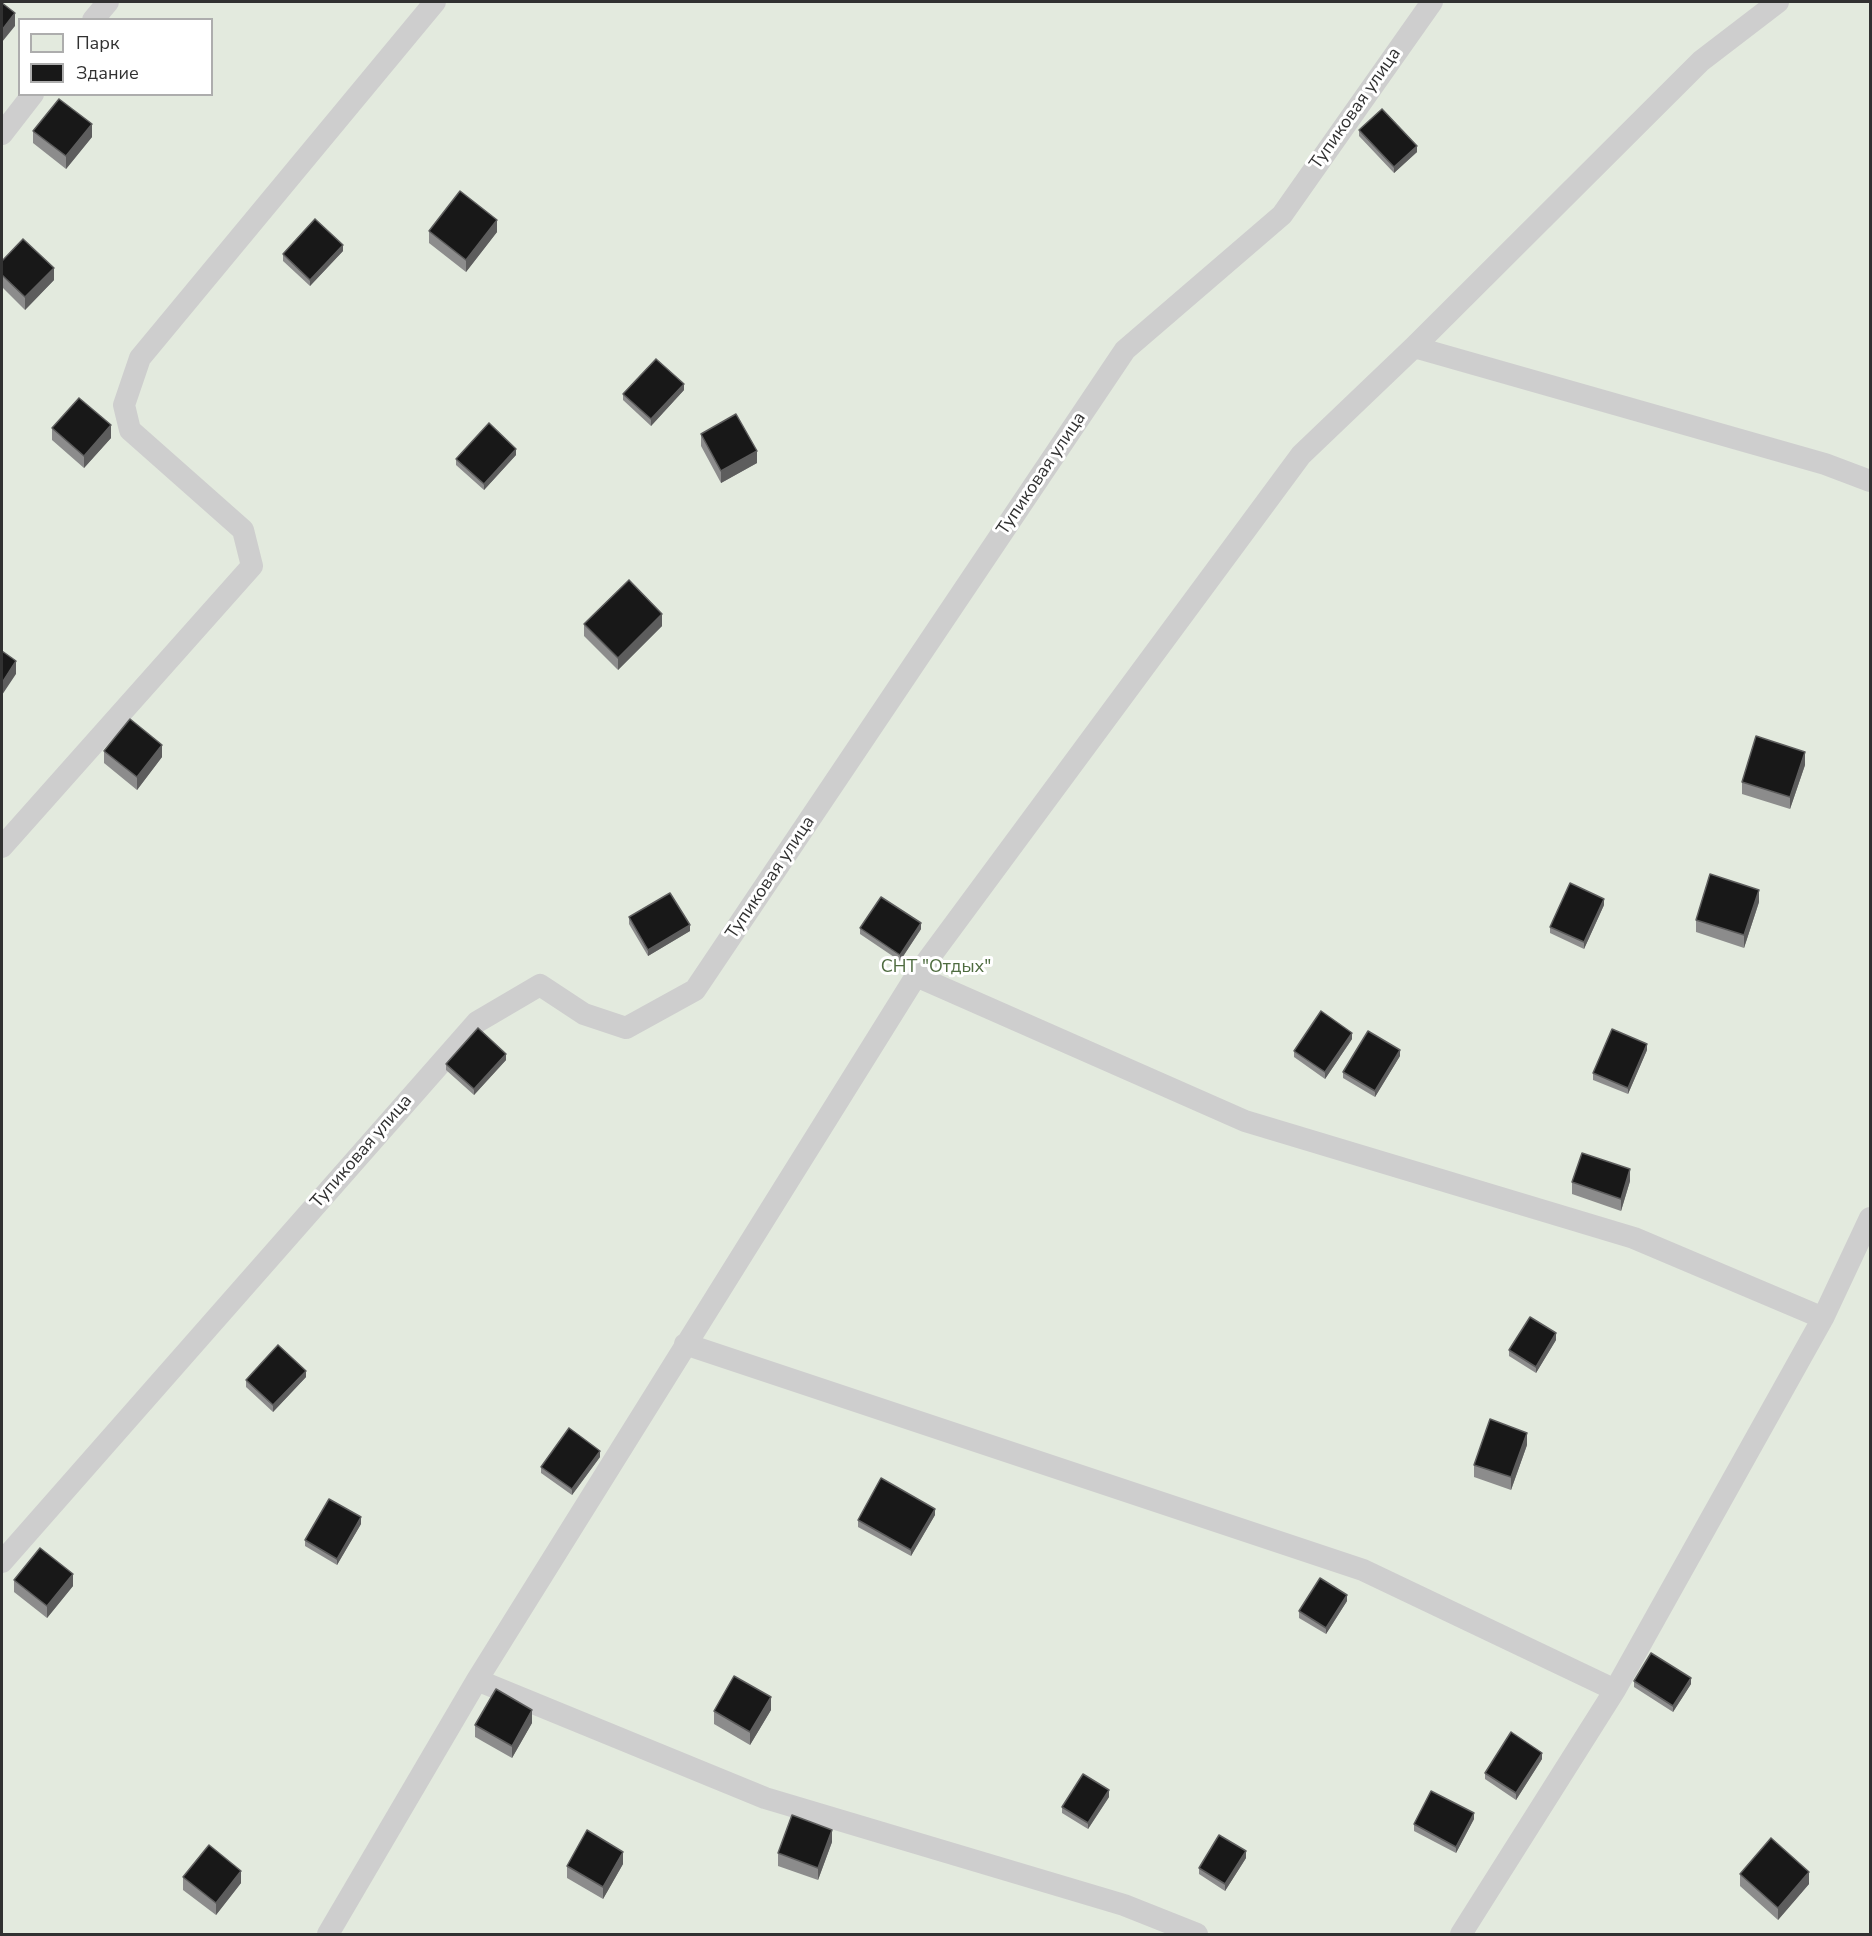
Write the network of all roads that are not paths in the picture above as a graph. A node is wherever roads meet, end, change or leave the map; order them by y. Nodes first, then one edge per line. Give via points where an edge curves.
1 (108, 2) edge
2 (435, 2) edge
3 (1432, 2) edge
4 (1778, 2) edge
5 (95, 18) edge
6 (31, 96) edge
7 (2, 134) edge
8 (1414, 347) junction
9 (1870, 481) edge
10 (2, 846) edge
11 (916, 976) junction
12 (1870, 1218) edge
13 (1822, 1318) junction
14 (685, 1344) junction
15 (2, 1562) edge
16 (477, 1680) junction
17 (1615, 1690) junction
18 (328, 1935) edge
19 (1197, 1935) edge
20 (1461, 1935) edge

1 - 5 lane
2 - 10 lane via 140,358 123,405 130,430 243,531 252,566
3 - 15 lane, Тупиковая улица via 1282,215 1125,350 695,990 626,1028 584,1014 540,985 477,1022
4 - 8 lane via 1701,61
6 - 7 lane
8 - 9 lane via 1825,464
8 - 11 lane via 1301,455
11 - 13 lane via 1245,1121 1634,1238
11 - 14 lane
12 - 13 lane
13 - 17 lane
14 - 16 lane
14 - 17 lane via 1363,1569
16 - 18 lane
16 - 19 lane via 765,1797 1124,1905
17 - 20 lane

